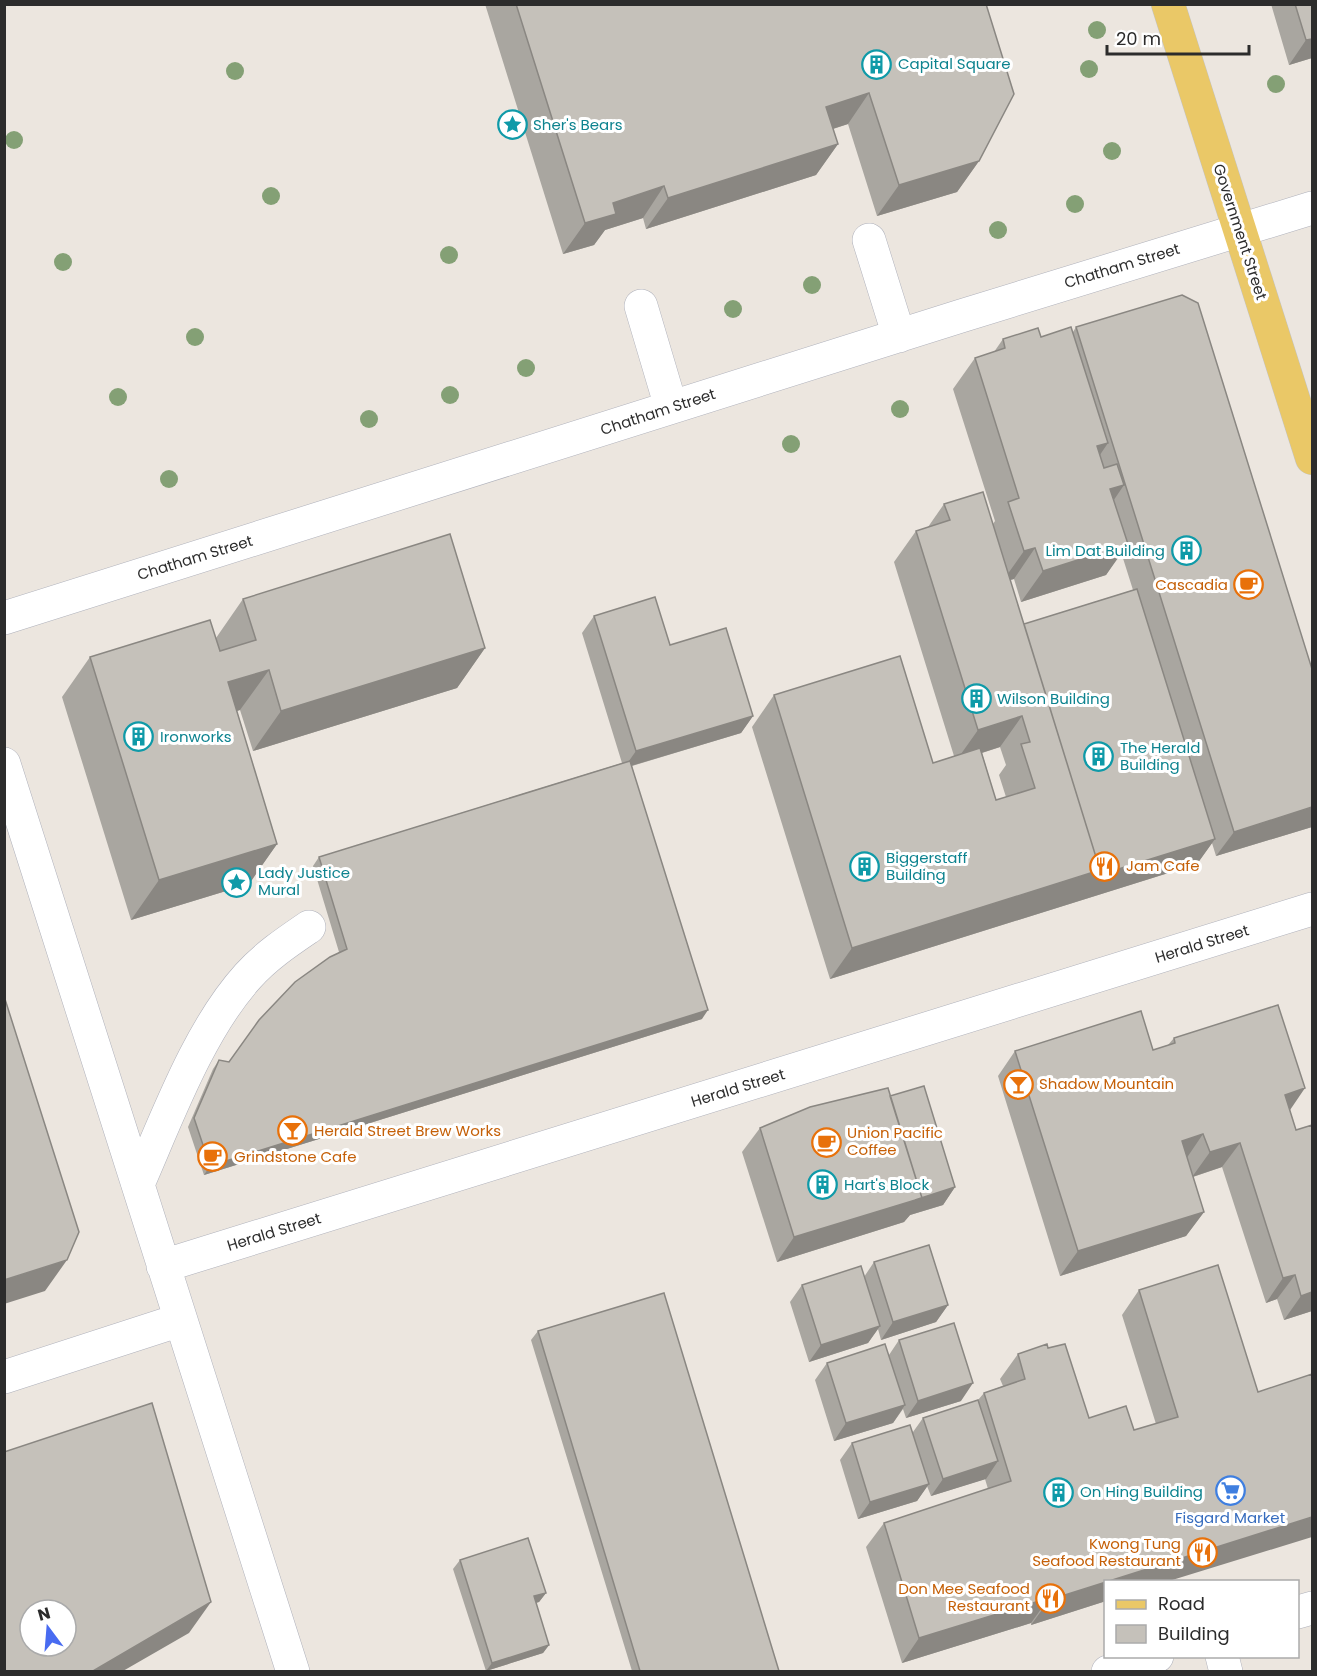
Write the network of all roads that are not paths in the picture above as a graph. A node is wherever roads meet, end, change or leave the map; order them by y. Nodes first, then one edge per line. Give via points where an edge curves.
1 (1168, 4) edge
2 (1312, 208) edge
3 (1239, 230) junction
4 (869, 240) dead end
5 (640, 306) dead end
6 (898, 336) junction
7 (671, 407) junction
8 (1312, 458) edge
9 (4, 618) edge
10 (4, 764) edge
11 (1312, 909) edge
12 (309, 927) dead end
13 (138, 1184) junction
14 (163, 1266) junction
15 (180, 1320) junction
16 (4, 1377) edge
17 (1150, 1658) edge
18 (293, 1671) edge
19 (1108, 1671) edge

1 - 3 main road, Government Street
2 - 3 street, Chatham Street
3 - 6 street, Chatham Street
3 - 8 main road, Government Street
4 - 6 street
5 - 7 street
6 - 7 street, Chatham Street
7 - 9 street, Chatham Street
10 - 13 street
11 - 14 street, Herald Street
12 - 13 street via 276,949 247,977 216,1020 181,1086
13 - 14 street
14 - 15 street
15 - 16 street
15 - 18 street
17 - 19 street

